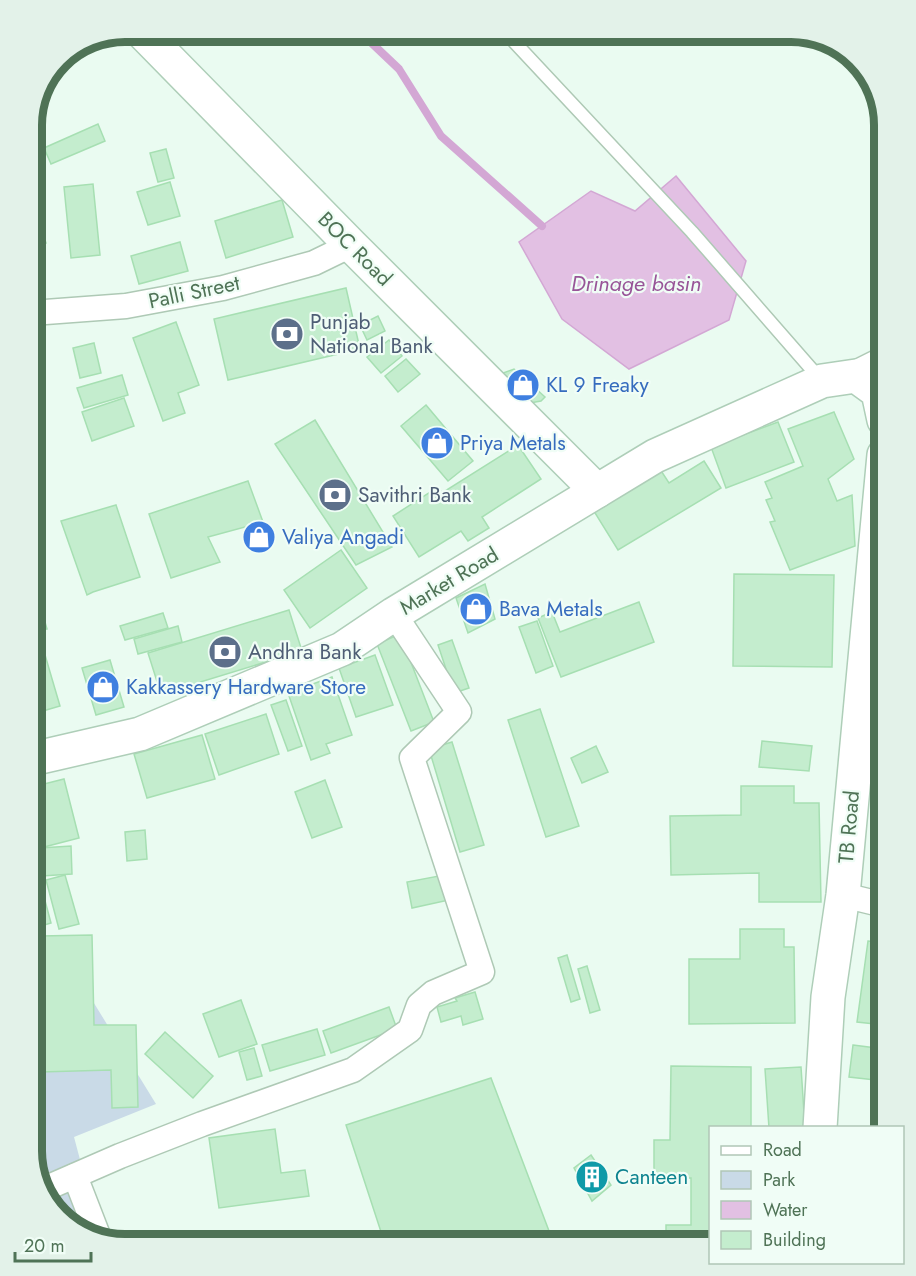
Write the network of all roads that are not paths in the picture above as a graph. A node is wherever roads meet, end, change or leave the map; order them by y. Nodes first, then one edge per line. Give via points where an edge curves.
1 (152, 42) edge
2 (514, 42) edge
3 (351, 245) junction
4 (42, 313) edge
5 (874, 367) edge
6 (856, 376) junction
7 (822, 381) junction
8 (874, 389) edge
9 (597, 491) junction
10 (874, 570) edge
11 (394, 614) junction
12 (42, 757) edge
13 (843, 895) junction
14 (874, 902) edge
15 (820, 1126) edge
16 (75, 1176) junction
17 (50, 1187) edge
18 (95, 1229) edge

1 - 3 main road, BOC Road
2 - 7 lane via 692,232
3 - 4 street, Palli Street via 314,263 223,288 126,306
3 - 9 main road, BOC Road
5 - 6 street
6 - 7 main road, Market Road
6 - 8 main road
7 - 9 main road, Market Road via 655,456
9 - 11 main road, Market Road
10 - 13 main road, TB Road
11 - 12 main road, Market Road via 342,648 140,734
11 - 16 street via 459,712 412,758 482,972 433,993 419,1005 410,1030 353,1070 202,1124
13 - 14 street
13 - 15 main road, TB Road via 828,997
16 - 17 street
16 - 18 street

